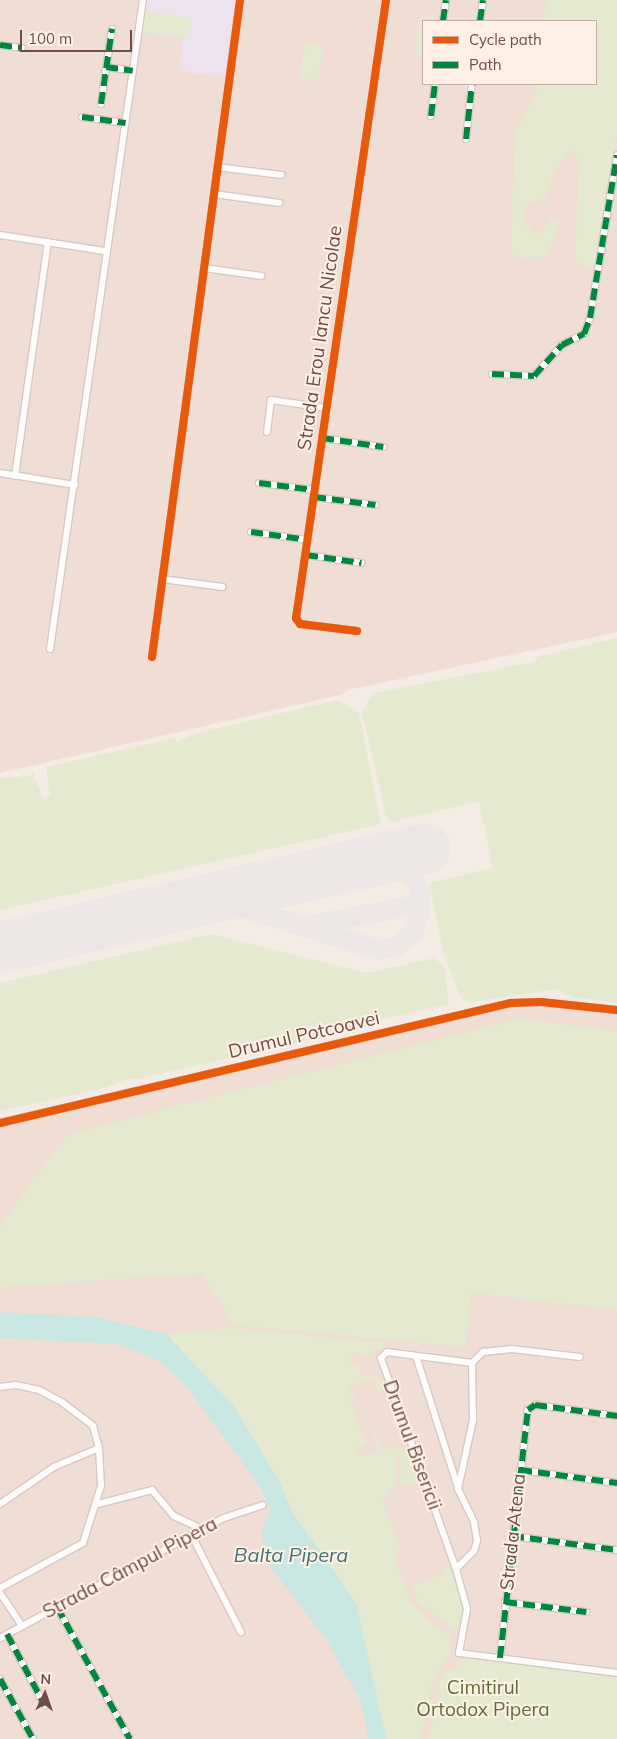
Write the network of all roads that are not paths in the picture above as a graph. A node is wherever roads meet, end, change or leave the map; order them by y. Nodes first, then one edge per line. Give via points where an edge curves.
1 (143, 0) edge
2 (240, 0) edge
3 (386, 0) edge
4 (446, 0) edge
5 (483, 0) edge
6 (443, 20) edge
7 (480, 20) edge
8 (112, 29) dead end
9 (0, 45) edge
10 (22, 48) dead end
11 (106, 67) junction
12 (133, 71) junction
13 (435, 85) edge
14 (472, 85) edge
15 (101, 104) dead end
16 (431, 116) dead end
17 (82, 117) dead end
18 (126, 123) junction
19 (466, 139) dead end
20 (617, 155) edge
21 (217, 167) junction
22 (282, 176) dead end
23 (214, 194) junction
24 (279, 203) dead end
25 (0, 235) edge
26 (48, 242) junction
27 (105, 251) junction
28 (204, 268) junction
29 (261, 276) dead end
30 (492, 374) dead end
31 (326, 408) junction
32 (267, 432) dead end
33 (322, 438) junction
34 (383, 447) dead end
35 (0, 473) edge
36 (15, 476) junction
37 (259, 483) dead end
38 (75, 485) junction
39 (314, 494) junction
40 (375, 505) dead end
41 (251, 532) dead end
42 (308, 540) junction
43 (306, 555) junction
44 (361, 563) dead end
45 (162, 579) junction
46 (222, 587) dead end
47 (357, 631) dead end
48 (50, 649) dead end
49 (152, 656) dead end
50 (617, 1010) edge
51 (0, 1123) edge
52 (416, 1356) junction
53 (580, 1357) dead end
54 (472, 1363) junction
55 (0, 1387) edge
56 (617, 1416) edge
57 (99, 1448) junction
58 (520, 1470) junction
59 (617, 1483) edge
60 (458, 1489) junction
61 (0, 1504) edge
62 (98, 1504) junction
63 (263, 1505) dead end
64 (204, 1530) junction
65 (192, 1536) junction
66 (512, 1536) junction
67 (617, 1550) edge
68 (456, 1568) junction
69 (0, 1588) edge
70 (0, 1593) edge
71 (505, 1602) junction
72 (56, 1607) junction
73 (586, 1612) dead end
74 (22, 1626) junction
75 (241, 1632) dead end
76 (7, 1634) junction
77 (0, 1638) edge
78 (500, 1658) junction
79 (617, 1673) edge
80 (0, 1679) edge
81 (44, 1706) dead end
82 (33, 1739) edge
83 (130, 1739) edge

1 - 12 street
2 - 21 street
3 - 31 street, Strada Erou Iancu Nicolae
4 - 6 street
5 - 7 street
8 - 11 street
9 - 10 street
11 - 12 street
11 - 15 street
12 - 18 street
13 - 16 street
14 - 19 street
17 - 18 street
18 - 27 street
20 - 30 street via 590,318 584,334 562,345 534,376
21 - 22 street
21 - 23 street
23 - 24 street
23 - 28 street
25 - 26 street
26 - 27 street
26 - 36 street
27 - 38 street
28 - 29 street
28 - 45 street
31 - 32 street via 271,400
31 - 33 street, Strada Erou Iancu Nicolae
33 - 34 street
33 - 39 street, Strada Erou Iancu Nicolae
35 - 36 street
36 - 38 street
37 - 39 street
38 - 48 street
39 - 40 street
39 - 42 street, Strada Erou Iancu Nicolae
41 - 42 street
42 - 43 street, Strada Erou Iancu Nicolae
43 - 44 street
43 - 47 street, Strada Erou Iancu Nicolae via 298,622
45 - 46 street
45 - 49 street
50 - 51 street, Drumul Potcoavei via 541,1002 511,1003
52 - 54 street, Drumul Bisericii
52 - 60 street, Drumul Bisericii
52 - 68 street, Drumul Bisericii via 387,1352 381,1358
53 - 54 street via 512,1349 483,1352
54 - 60 street, Drumul Bisericii via 473,1420
55 - 57 street via 16,1385 39,1390 63,1403 89,1421 99,1439
56 - 58 street, Strada Atena via 530,1406
57 - 61 street via 54,1467
57 - 62 street via 102,1472
58 - 59 street
58 - 66 street, Strada Atena
60 - 68 street, Drumul Bisericii via 474,1522 477,1540 474,1550
62 - 64 street via 152,1490 174,1516
62 - 69 street via 83,1544
63 - 64 street, Strada Câmpul Pipera
64 - 65 street, Strada Câmpul Pipera
65 - 72 street, Strada Câmpul Pipera
65 - 75 street
66 - 67 street
66 - 71 street, Strada Atena
68 - 78 street, Drumul Bisericii via 467,1609 459,1653
70 - 74 street
71 - 73 street
71 - 78 street, Strada Atena
72 - 74 street, Strada Câmpul Pipera
72 - 83 street
74 - 76 street, Strada Câmpul Pipera
76 - 77 street, Strada Câmpul Pipera
76 - 81 street
78 - 79 street, Drumul Bisericii
80 - 82 street

